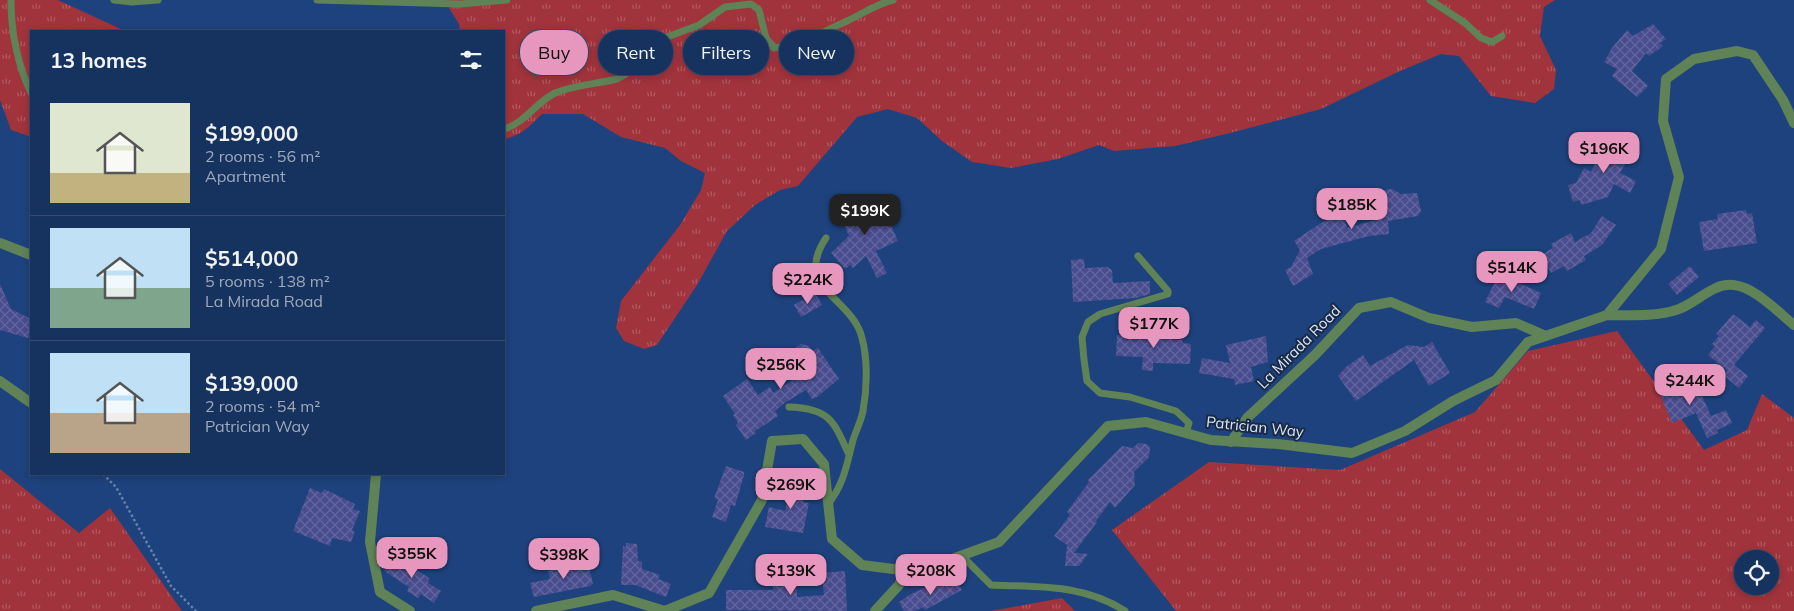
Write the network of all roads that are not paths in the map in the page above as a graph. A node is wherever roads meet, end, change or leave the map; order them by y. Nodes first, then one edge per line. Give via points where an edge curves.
1 (11, 0) edge
2 (114, 0) edge
3 (158, 0) edge
4 (317, 0) edge
5 (507, 0) edge
6 (869, 0) edge
7 (893, 0) edge
8 (1430, 0) edge
9 (719, 1) edge
10 (880, 3) junction
11 (724, 7) junction
12 (1502, 36) dead end
13 (30, 90) edge
14 (1794, 123) edge
15 (505, 129) edge
16 (826, 238) dead end
17 (0, 244) edge
18 (30, 256) edge
19 (1138, 256) dead end
20 (1607, 315) junction
21 (1794, 325) edge
22 (1546, 336) junction
23 (0, 380) edge
24 (30, 402) edge
25 (789, 407) dead end
26 (1186, 433) junction
27 (1231, 442) junction
28 (849, 455) junction
29 (376, 475) edge
30 (828, 504) junction
31 (962, 556) junction
32 (905, 571) junction
33 (410, 611) edge
34 (536, 611) edge
35 (875, 611) edge
36 (1125, 611) edge

1 - 13 lane via 14,42
2 - 3 lane
4 - 5 lane via 460,4
6 - 10 lane
7 - 10 lane
8 - 12 lane via 1481,38 1492,42
9 - 11 lane
10 - 11 lane via 846,22 791,45 774,48 766,38 759,10 751,4
11 - 15 lane via 699,25 662,39 626,74 617,79 555,93 514,126
14 - 20 street via 1754,55 1737,52 1694,60 1666,79 1663,121 1679,177 1666,231 1661,249
16 - 28 lane via 817,251 816,271 821,284 852,318 862,337 866,375 863,412
17 - 18 street
19 - 26 lane via 1168,294 1100,314 1088,322 1082,337 1087,381 1100,393 1176,411 1189,423
20 - 21 street via 1676,310 1718,286 1737,285 1752,292
20 - 22 street, Patrician Way
22 - 27 street, Patrician Way via 1528,342 1496,380 1453,401 1405,431 1352,453
22 - 27 street, La Mirada Road via 1516,323 1472,327 1429,318 1391,302 1359,308 1247,418
23 - 24 street
25 - 28 lane via 808,408 828,416
26 - 27 street, Patrician Way
26 - 31 street, Patrician Way via 1146,422 1108,426 999,542
28 - 30 lane via 838,491
29 - 33 street via 370,542 380,592
30 - 32 street, Patrician Way via 832,539 839,546 862,565
30 - 34 street, Patrician Way via 824,464 803,439 772,441 762,500 708,594 665,611 613,595
31 - 32 street, Patrician Way via 916,572
31 - 36 lane via 991,585 1079,590 1104,598
32 - 35 street via 899,585

